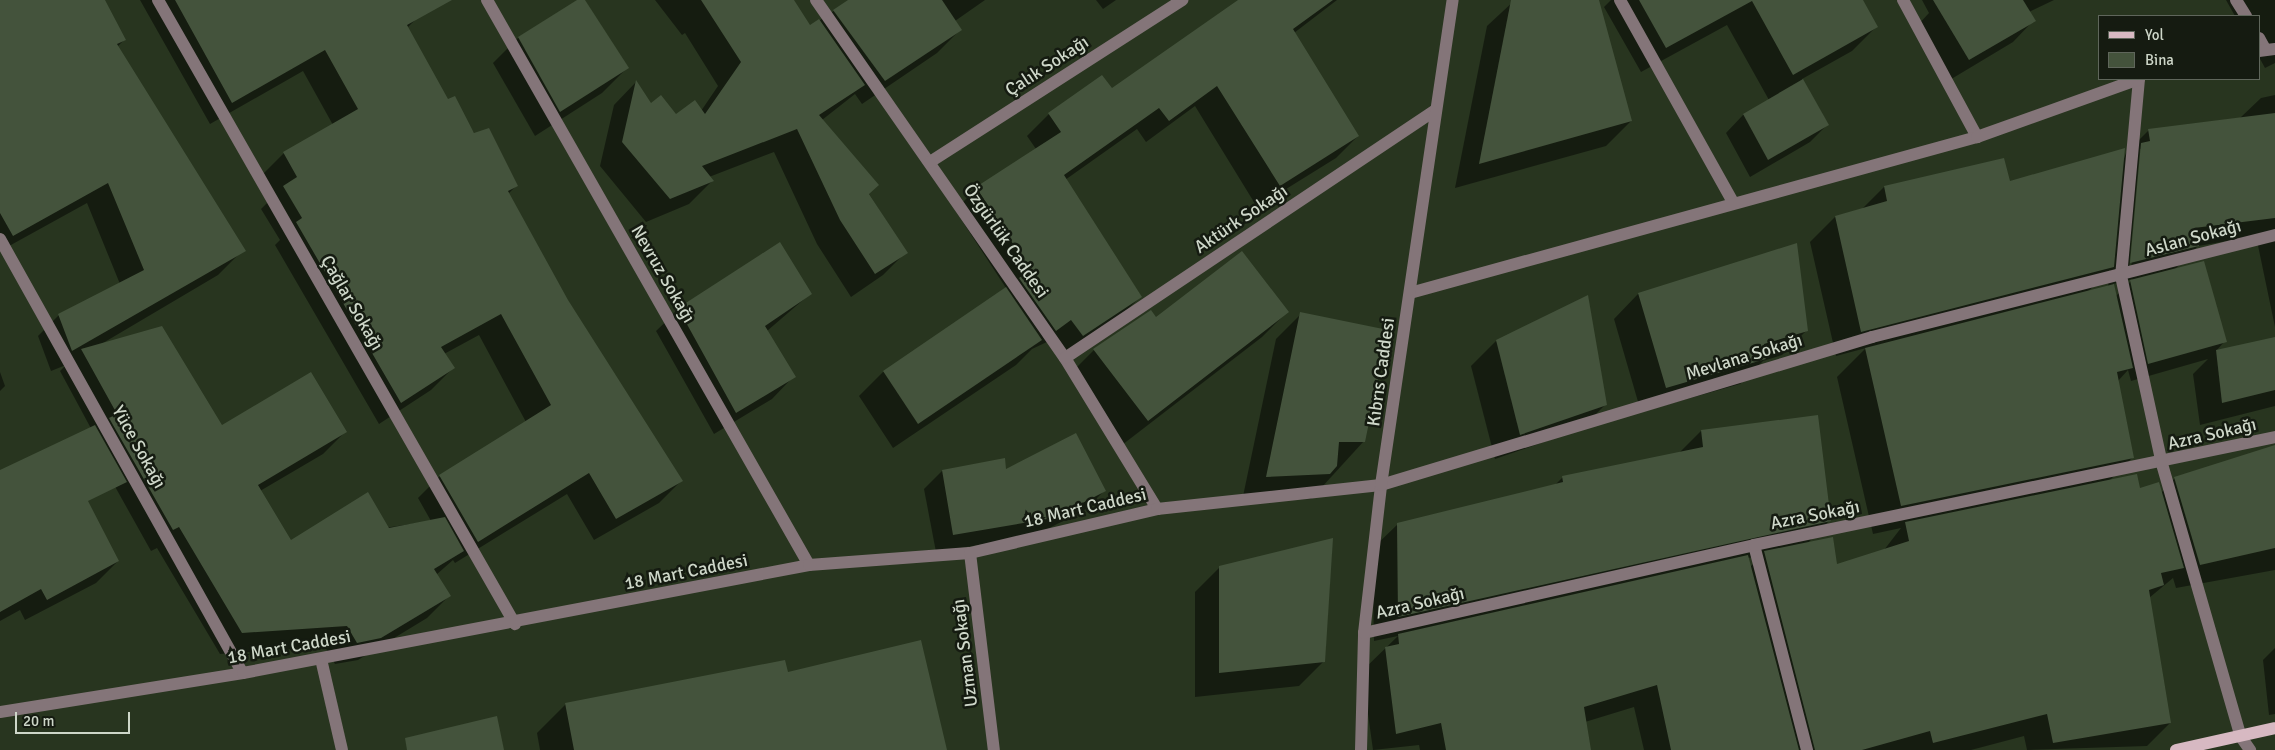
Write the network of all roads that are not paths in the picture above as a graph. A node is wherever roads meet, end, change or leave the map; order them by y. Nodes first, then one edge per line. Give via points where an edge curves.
1 (158, 0) edge
2 (487, 0) edge
3 (816, 0) edge
4 (1182, 0) edge
5 (1453, 0) edge
6 (1620, 0) edge
7 (1903, 0) edge
8 (2236, 0) edge
9 (2245, 15) edge
10 (2136, 80) edge
11 (2139, 80) edge
12 (1436, 110) junction
13 (1978, 137) junction
14 (930, 162) junction
15 (1733, 202) junction
16 (2275, 235) edge
17 (0, 239) edge
18 (2121, 276) junction
19 (1410, 293) junction
20 (1065, 358) junction
21 (2275, 437) edge
22 (2162, 464) junction
23 (1381, 485) junction
24 (1157, 509) junction
25 (1754, 545) junction
26 (970, 553) junction
27 (809, 565) junction
28 (515, 624) junction
29 (1364, 633) junction
30 (321, 659) junction
31 (243, 673) junction
32 (0, 712) edge
33 (2275, 728) edge
34 (2241, 737) junction
35 (342, 750) edge
36 (994, 750) edge
37 (1361, 750) edge
38 (1807, 750) edge
39 (2176, 750) edge
40 (2250, 750) edge

1 - 28 street, Çağlar Sokağı
2 - 27 street, Nevruz Sokağı
3 - 14 street, Özgürlük Caddesi
4 - 14 street, Çalık Sokağı
5 - 12 street, Kıbrıs Caddesi
6 - 15 street
7 - 13 street
8 - 9 street
10 - 13 street
11 - 18 street
12 - 19 street, Kıbrıs Caddesi
12 - 20 street, Aktürk Sokağı
13 - 15 street
14 - 20 street, Özgürlük Caddesi
15 - 19 street
16 - 18 street, Aslan Sokağı
17 - 31 street, Yüce Sokağı
18 - 22 street
18 - 23 street, Mevlana Sokağı via 1872,337
19 - 23 street, Kıbrıs Caddesi
20 - 24 street, Özgürlük Caddesi
21 - 22 street, Azra Sokağı
22 - 25 street, Azra Sokağı
22 - 34 street
23 - 24 street, 18 Mart Caddesi
23 - 29 street, Kıbrıs Caddesi
24 - 26 street, 18 Mart Caddesi
25 - 29 street, Azra Sokağı
25 - 38 street
26 - 27 street, 18 Mart Caddesi
26 - 36 street, Uzman Sokağı
27 - 28 street, 18 Mart Caddesi
28 - 30 street, 18 Mart Caddesi
29 - 37 street, Kıbrıs Caddesi
30 - 31 street, 18 Mart Caddesi
30 - 35 street
31 - 32 street, 18 Mart Caddesi
33 - 34 main road
34 - 39 main road
34 - 40 street

